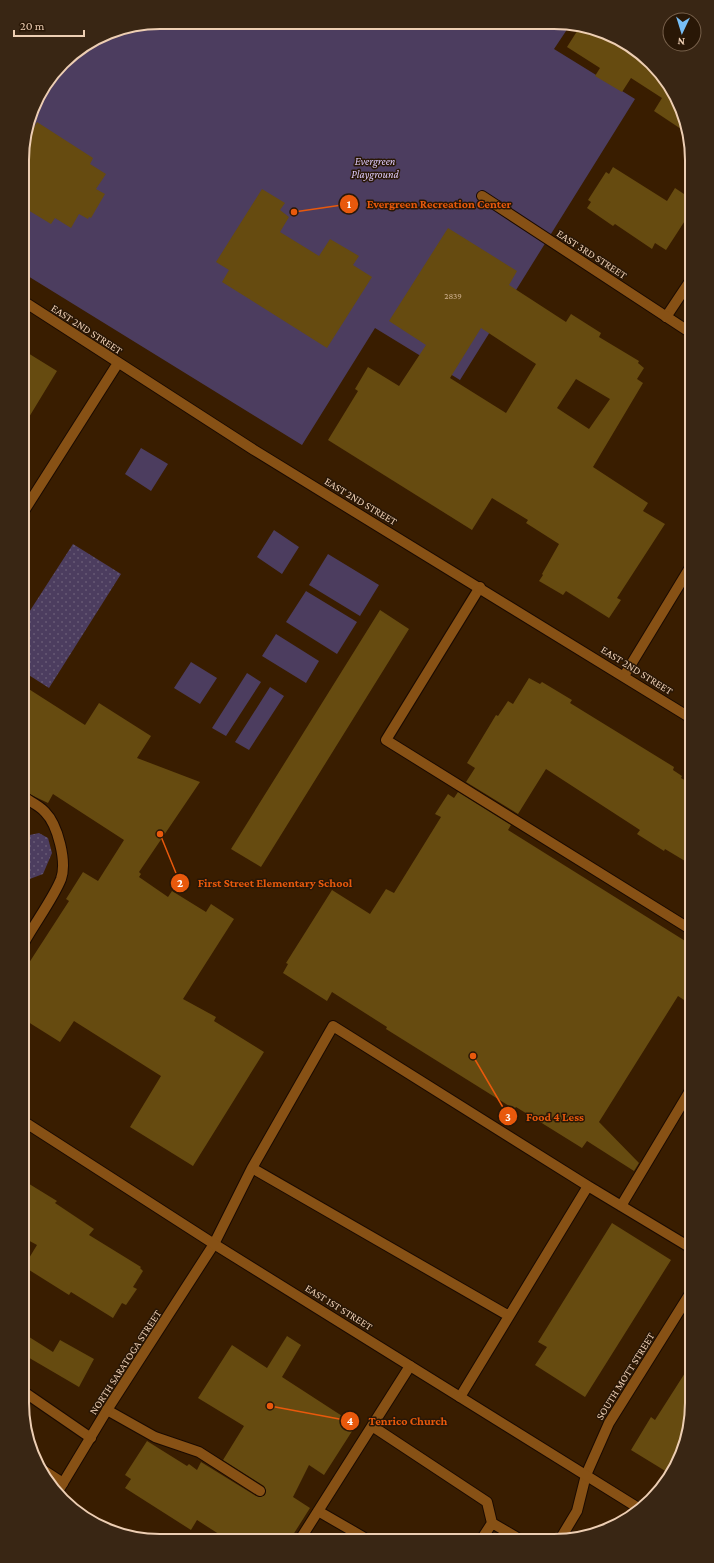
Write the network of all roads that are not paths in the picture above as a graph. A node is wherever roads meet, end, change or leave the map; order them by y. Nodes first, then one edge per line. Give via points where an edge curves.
1 (482, 196) dead end
2 (685, 288) edge
3 (29, 306) edge
4 (666, 317) junction
5 (685, 329) edge
6 (118, 363) junction
7 (29, 503) edge
8 (685, 575) edge
9 (480, 587) junction
10 (624, 676) junction
11 (685, 714) edge
12 (29, 801) edge
13 (685, 927) edge
14 (29, 934) edge
15 (685, 1099) edge
16 (29, 1127) edge
17 (252, 1168) junction
18 (588, 1186) junction
19 (621, 1206) junction
20 (214, 1244) junction
21 (685, 1244) edge
22 (685, 1302) edge
23 (509, 1316) junction
24 (410, 1366) junction
25 (29, 1395) edge
26 (460, 1397) junction
27 (107, 1410) junction
28 (372, 1426) junction
29 (91, 1438) junction
30 (50, 1475) edge
31 (586, 1475) junction
32 (63, 1483) junction
33 (60, 1487) edge
34 (260, 1491) dead end
35 (635, 1506) edge
36 (318, 1511) junction
37 (492, 1523) junction
38 (564, 1533) edge
39 (304, 1534) edge
40 (358, 1534) edge
41 (485, 1534) edge
42 (511, 1534) edge

1 - 4 street, EAST 3RD STREET
2 - 4 street
3 - 6 street, EAST 2ND STREET
4 - 5 street, EAST 3RD STREET
6 - 7 street
6 - 9 street, EAST 2ND STREET via 254,450
8 - 10 street
9 - 10 street, EAST 2ND STREET
9 - 13 street via 386,740
10 - 11 street, EAST 2ND STREET
12 - 14 street via 45,812 54,826 61,847 63,868 60,880
15 - 19 street
16 - 20 street, EAST 1ST STREET
17 - 18 street, NORTH SARATOGA STREET via 333,1026
17 - 20 street, NORTH SARATOGA STREET
17 - 23 street
18 - 19 street
18 - 23 street
19 - 21 street
20 - 24 street, EAST 1ST STREET
20 - 27 street, NORTH SARATOGA STREET
22 - 31 street, SOUTH MOTT STREET via 609,1423
23 - 26 street
24 - 26 street, EAST 1ST STREET
24 - 28 street
25 - 29 street
26 - 31 street, EAST 1ST STREET
27 - 29 street, NORTH SARATOGA STREET
27 - 34 street via 149,1434 199,1452
28 - 36 street
28 - 37 street via 487,1502
29 - 32 street, NORTH SARATOGA STREET
30 - 32 street
31 - 35 street, EAST 1ST STREET
31 - 38 street, SOUTH MOTT STREET via 578,1511
32 - 33 street, NORTH SARATOGA STREET
36 - 39 street
36 - 40 street
37 - 41 street
37 - 42 street

